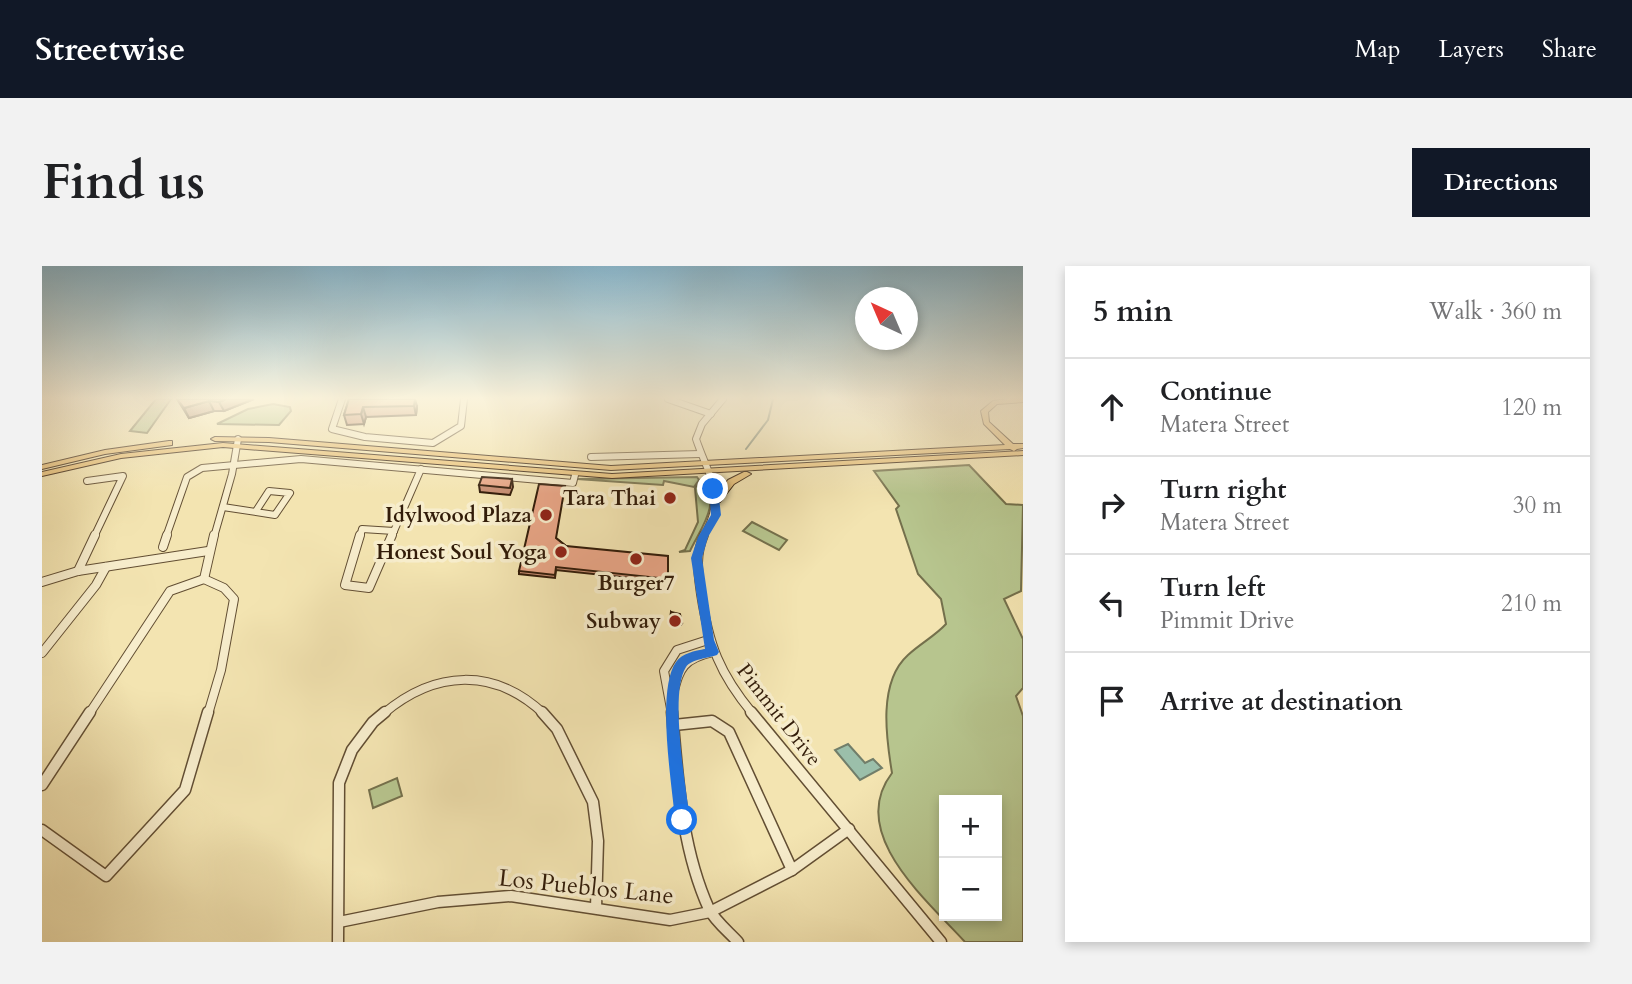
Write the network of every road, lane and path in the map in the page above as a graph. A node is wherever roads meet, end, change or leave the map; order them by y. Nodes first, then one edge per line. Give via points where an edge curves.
1 (338, 431) edge
2 (455, 431) edge
3 (699, 431) edge
4 (996, 431) edge
5 (393, 440) junction
6 (238, 442) junction
7 (1012, 447) junction
8 (388, 450) junction
9 (1022, 452) edge
10 (700, 454) junction
11 (591, 457) dead end
12 (233, 464) junction
13 (42, 467) edge
14 (421, 468) junction
15 (706, 468) junction
16 (767, 470) junction
17 (42, 474) edge
18 (575, 475) junction
19 (87, 481) dead end
20 (717, 500) junction
21 (223, 507) junction
22 (256, 511) junction
23 (395, 531) junction
24 (163, 547) dead end
25 (208, 551) junction
26 (106, 567) junction
27 (78, 571) junction
28 (204, 579) junction
29 (42, 582) edge
30 (708, 640) junction
31 (713, 652) junction
32 (42, 653) edge
33 (671, 701) junction
34 (674, 725) junction
35 (42, 785) edge
36 (42, 830) edge
37 (849, 830) junction
38 (792, 870) junction
39 (596, 908) junction
40 (710, 912) junction
41 (339, 922) junction
42 (338, 942) edge
43 (738, 942) edge
44 (941, 942) edge

1 - 5 street
2 - 5 street via 433,443
3 - 10 street
4 - 7 main road
5 - 8 street
6 - 8 main road
6 - 12 street
6 - 13 main road via 131,447
6 - 17 main road via 147,452
6 - 18 main road
7 - 9 main road
7 - 15 main road
8 - 15 main road via 600,467
9 - 16 main road
10 - 11 street
10 - 15 street
12 - 14 street via 300,459
12 - 21 street
12 - 24 street via 192,472
14 - 18 street via 573,482
14 - 23 street
15 - 16 main road
15 - 18 main road
15 - 20 street
16 - 20 main road via 731,482
19 - 27 street via 123,476
20 - 30 street, Pimmit Drive via 716,515 696,558
21 - 22 street
21 - 25 street
22 - 22 street via 275,515 290,493 269,491
23 - 23 street via 362,528 345,585 369,588
25 - 26 street
25 - 28 street
26 - 27 street
26 - 32 street
27 - 29 street
28 - 35 street via 170,591
28 - 36 street via 224,588 234,599 221,670 185,790 106,876
30 - 31 street, Pimmit Drive
30 - 33 street via 670,656 664,671
31 - 33 street via 686,659 680,666
31 - 37 street, Pimmit Drive via 747,707
33 - 34 street
34 - 38 street via 712,721 729,732
34 - 40 street via 682,820
37 - 38 street, Los Pueblos Lane
37 - 44 street, Pimmit Drive
38 - 40 street, Los Pueblos Lane
39 - 40 street, Los Pueblos Lane via 670,920
39 - 41 street, Los Pueblos Lane via 512,896 438,902
39 - 41 street via 598,848 593,802 553,722 523,696 498,683 465,678 408,692 384,709 358,741 339,784
40 - 43 street
41 - 42 street

